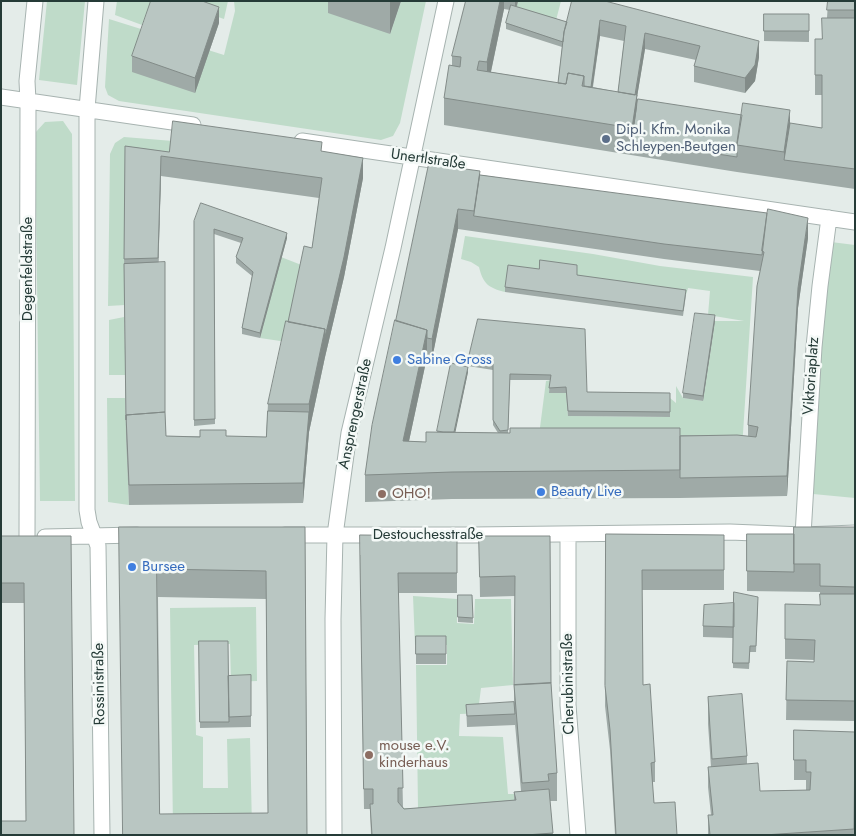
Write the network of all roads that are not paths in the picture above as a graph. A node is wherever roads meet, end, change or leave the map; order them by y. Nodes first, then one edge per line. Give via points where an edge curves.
1 (35, 1) edge
2 (96, 1) edge
3 (446, 1) edge
4 (1, 97) edge
5 (28, 101) junction
6 (87, 109) junction
7 (204, 126) edge
8 (290, 140) edge
9 (412, 158) junction
10 (829, 218) junction
11 (855, 222) edge
12 (855, 533) edge
13 (568, 534) junction
14 (95, 535) junction
15 (153, 535) edge
16 (269, 535) edge
17 (334, 535) junction
18 (803, 535) junction
19 (10, 538) edge
20 (27, 538) junction
21 (102, 835) edge
22 (334, 835) edge
23 (578, 835) edge

1 - 5 street, Degenfeldstraße
2 - 6 street
3 - 9 street, Ansprengerstraße
4 - 5 street
5 - 6 street
5 - 20 street, Degenfeldstraße
6 - 7 street
6 - 14 street via 87,510
8 - 9 street, Unertlstraße
9 - 10 street, Unertlstraße
9 - 17 street, Ansprengerstraße via 349,433
10 - 11 street, Unertlstraße
10 - 18 street, Viktoriaplatz via 814,347
12 - 18 street, Destouchesstraße
13 - 17 street, Destouchesstraße
13 - 18 street, Destouchesstraße via 730,532
13 - 23 street, Cherubinistraße via 568,705
14 - 15 street
14 - 20 street
14 - 21 street, Rossinistraße via 98,546
16 - 17 street, Destouchesstraße
17 - 22 street, Ansprengerstraße
19 - 20 street

